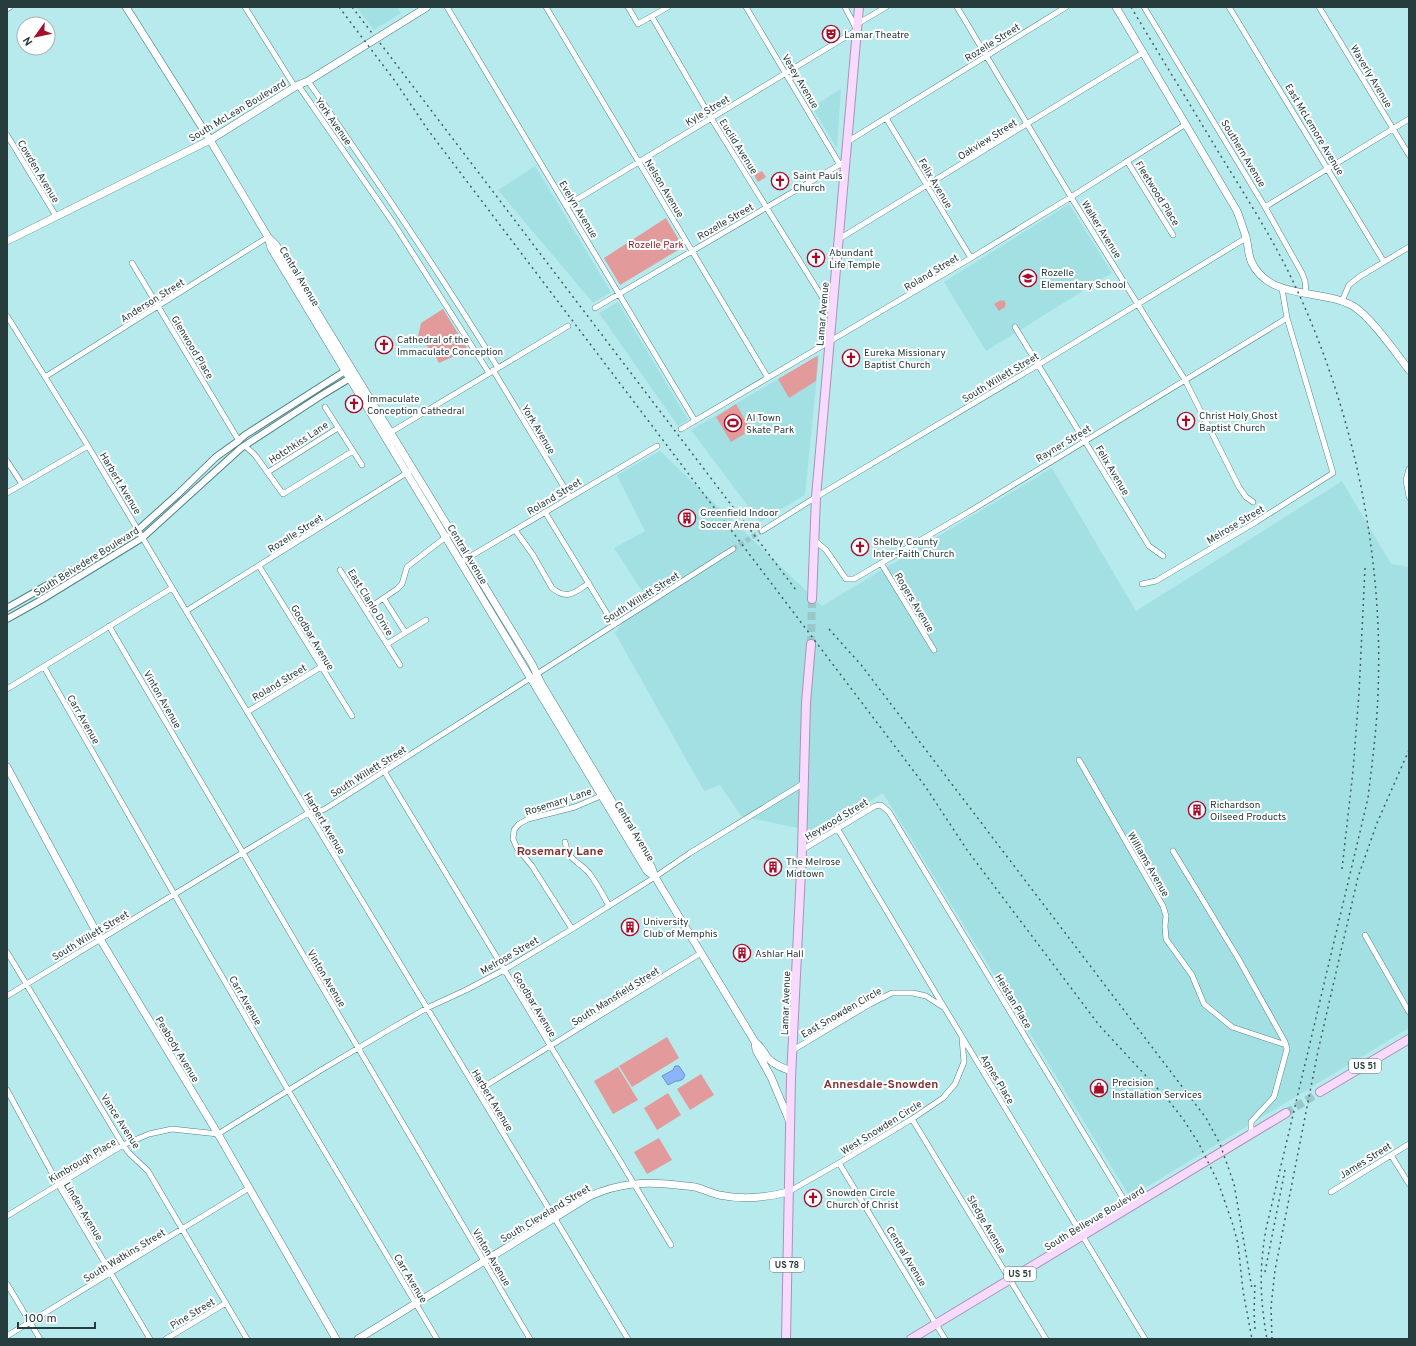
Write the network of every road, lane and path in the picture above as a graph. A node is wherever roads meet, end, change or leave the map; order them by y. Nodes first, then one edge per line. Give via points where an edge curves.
1 (10, 7) edge
2 (126, 7) edge
3 (245, 7) edge
4 (428, 7) edge
5 (447, 7) edge
6 (546, 7) edge
7 (628, 7) edge
8 (668, 7) edge
9 (746, 7) edge
10 (845, 7) edge
11 (859, 7) edge
12 (886, 7) edge
13 (957, 7) edge
14 (1066, 7) edge
15 (1116, 7) edge
16 (1144, 7) edge
17 (1229, 7) edge
18 (1319, 7) edge
19 (7, 9) edge
20 (652, 17) junction
21 (857, 27) junction
22 (1144, 52) junction
23 (986, 56) junction
24 (786, 73) junction
25 (308, 81) junction
26 (297, 86) junction
27 (711, 118) junction
28 (886, 118) junction
29 (1409, 120) edge
30 (1028, 124) junction
31 (1186, 124) junction
32 (1393, 129) junction
33 (7, 135) edge
34 (210, 140) junction
35 (846, 142) junction
36 (1409, 155) edge
37 (1127, 161) junction
38 (364, 162) junction
39 (639, 162) junction
40 (842, 164) junction
41 (356, 168) junction
42 (1327, 168) junction
43 (927, 186) junction
44 (1071, 197) junction
45 (566, 206) junction
46 (1264, 207) junction
47 (767, 208) junction
48 (56, 216) junction
49 (402, 218) junction
50 (394, 224) junction
51 (1173, 235) dead end
52 (268, 237) junction
53 (1246, 238) junction
54 (839, 239) junction
55 (7, 241) edge
56 (1409, 247) edge
57 (692, 251) junction
58 (971, 258) junction
59 (1384, 262) junction
60 (132, 263) dead end
61 (442, 278) junction
62 (432, 284) junction
63 (1282, 289) junction
64 (1306, 293) junction
65 (619, 294) junction
66 (1342, 300) junction
67 (1137, 304) junction
68 (159, 306) junction
69 (595, 308) dead end
70 (832, 314) junction
71 (7, 316) edge
72 (1287, 318) junction
73 (568, 326) dead end
74 (1015, 327) dead end
75 (829, 343) junction
76 (1038, 365) junction
77 (493, 370) junction
78 (1409, 370) edge
79 (349, 371) junction
80 (45, 377) junction
81 (350, 378) junction
82 (768, 378) junction
83 (1185, 380) junction
84 (325, 407) dead end
85 (695, 421) junction
86 (338, 428) junction
87 (682, 430) dead end
88 (388, 434) junction
89 (1085, 440) junction
90 (239, 441) junction
91 (88, 446) junction
92 (244, 446) junction
93 (657, 446) dead end
94 (353, 451) junction
95 (7, 461) edge
96 (362, 465) dead end
97 (1409, 469) edge
98 (410, 471) junction
99 (268, 472) junction
100 (22, 484) junction
101 (7, 493) edge
102 (570, 497) junction
103 (1409, 497) edge
104 (816, 498) junction
105 (1254, 502) dead end
106 (545, 512) junction
107 (138, 530) junction
108 (515, 530) junction
109 (762, 531) tunnel mouth
110 (449, 535) junction
111 (142, 538) junction
112 (814, 540) junction
113 (733, 549) tunnel mouth
114 (1163, 556) dead end
115 (464, 560) junction
116 (881, 563) junction
117 (259, 566) junction
118 (340, 570) dead end
119 (589, 583) junction
120 (1142, 584) dead end
121 (172, 588) junction
122 (36, 592) junction
123 (384, 599) junction
124 (812, 599) tunnel mouth
125 (41, 600) junction
126 (7, 608) edge
127 (366, 610) junction
128 (186, 611) junction
129 (7, 619) edge
130 (426, 620) dead end
131 (614, 625) junction
132 (109, 626) junction
133 (405, 632) junction
134 (386, 644) junction
135 (811, 644) tunnel mouth
136 (934, 650) dead end
137 (400, 666) dead end
138 (44, 667) junction
139 (321, 667) junction
140 (534, 676) junction
141 (7, 689) edge
142 (247, 712) junction
143 (352, 716) dead end
144 (1079, 760) dead end
145 (7, 767) edge
146 (384, 771) junction
147 (804, 783) junction
148 (604, 794) junction
149 (881, 805) joint
150 (308, 813) junction
151 (838, 828) junction
152 (564, 842) dead end
153 (802, 850) junction
154 (1173, 851) dead end
155 (242, 852) junction
156 (655, 877) junction
157 (174, 894) junction
158 (610, 906) junction
159 (572, 929) junction
160 (1365, 935) dead end
161 (100, 939) junction
162 (7, 952) edge
163 (701, 953) junction
164 (504, 970) junction
165 (27, 984) junction
166 (7, 996) edge
167 (944, 1007) junction
168 (426, 1008) junction
169 (1409, 1012) edge
170 (962, 1036) junction
171 (1409, 1040) edge
172 (755, 1042) junction
173 (1286, 1045) junction
174 (550, 1047) junction
175 (358, 1048) junction
176 (793, 1050) junction
177 (791, 1071) junction
178 (7, 1090) edge
179 (288, 1090) junction
180 (478, 1091) junction
181 (1320, 1092) tunnel mouth
182 (1286, 1113) tunnel mouth
183 (912, 1119) junction
184 (790, 1121) junction
185 (218, 1134) junction
186 (1251, 1134) junction
187 (1409, 1144) edge
188 (123, 1146) junction
189 (1391, 1155) junction
190 (839, 1163) junction
191 (632, 1183) junction
192 (58, 1184) junction
193 (1409, 1184) edge
194 (249, 1188) junction
195 (788, 1192) junction
196 (1331, 1192) dead end
197 (1129, 1208) junction
198 (7, 1216) edge
199 (554, 1218) junction
200 (183, 1229) junction
201 (1083, 1236) junction
202 (671, 1245) dead end
203 (484, 1261) junction
204 (111, 1273) junction
205 (1010, 1280) junction
206 (7, 1284) edge
207 (226, 1303) junction
208 (416, 1303) junction
209 (30, 1322) junction
210 (936, 1324) junction
211 (7, 1336) edge
212 (40, 1339) edge
213 (150, 1339) edge
214 (166, 1339) edge
215 (247, 1339) edge
216 (336, 1339) edge
217 (358, 1339) edge
218 (437, 1339) edge
219 (530, 1339) edge
220 (628, 1339) edge
221 (786, 1339) edge
222 (911, 1339) edge
223 (945, 1339) edge
224 (1046, 1339) edge
225 (1145, 1339) edge

1 - 19 street
2 - 34 main road, Central Avenue
3 - 26 street, York Avenue
4 - 25 main road, South McLean Boulevard
5 - 45 street, Evelyn Avenue
6 - 39 street, Nelson Avenue
7 - 20 street via 638,24
8 - 20 street
9 - 24 street, Vesey Avenue
10 - 21 street
11 - 21 main road, Lamar Avenue
12 - 21 street, Kyle Street
13 - 23 street, Walker Avenue
14 - 23 street, Rozelle Street
15 - 22 main road
16 - 46 street, Southern Avenue
17 - 42 street, East McLemore Avenue
18 - 32 street, Waverly Avenue
20 - 27 street, Euclid Avenue
21 - 24 street, Kyle Street
21 - 35 main road, Lamar Avenue
22 - 30 street, Oakview Street
22 - 31 main road
23 - 28 street, Rozelle Street
23 - 30 street, Walker Avenue
24 - 27 street, Kyle Street
24 - 40 street, Vesey Avenue
25 - 26 main road, South McLean Boulevard
25 - 38 street, York Avenue
26 - 34 main road, South McLean Boulevard
26 - 41 street, York Avenue
27 - 39 street, Kyle Street
27 - 47 street, Euclid Avenue
28 - 35 street, Rozelle Street
28 - 43 street, Felix Avenue
29 - 32 street
30 - 43 street, Oakview Street
30 - 44 street, Walker Avenue
31 - 37 street, Roland Street
31 - 53 main road via 1237,210
32 - 36 street, Waverly Avenue
32 - 42 street
33 - 48 street, Cowden Avenue
34 - 48 main road, South McLean Boulevard
34 - 52 main road, Central Avenue
35 - 40 main road, Lamar Avenue
37 - 44 street, Roland Street
37 - 51 street, Fleetwood Place
38 - 41 street
38 - 49 street, York Avenue
39 - 45 street, Kyle Street
39 - 57 street, Nelson Avenue
40 - 47 street, Rozelle Street
40 - 54 main road, Lamar Avenue
41 - 50 street, York Avenue
42 - 46 street
42 - 59 street, East McLemore Avenue
43 - 54 street, Oakview Street
43 - 58 street, Felix Avenue
44 - 58 street, Roland Street
44 - 67 street, Walker Avenue
45 - 65 street, Evelyn Avenue
46 - 64 street, Southern Avenue via 1302,273
47 - 57 street, Rozelle Street
47 - 70 street, Euclid Avenue
48 - 55 main road, South McLean Boulevard
49 - 50 street
49 - 61 street, York Avenue
50 - 62 street, York Avenue
52 - 68 street, Anderson Street
52 - 79 main road, Central Avenue via 271,248
53 - 63 main road via 1250,260 1257,271
53 - 67 street, South Willett Street
54 - 70 main road, Lamar Avenue
56 - 59 street
57 - 65 street, Rozelle Street
57 - 82 street, Nelson Avenue
58 - 75 street, Roland Street
59 - 66 street via 1349,285
60 - 68 street, Glenwood Place
61 - 62 street
61 - 77 street, York Avenue
62 - 77 street, York Avenue
63 - 64 main road
63 - 72 street
64 - 66 main road
65 - 69 street, Rozelle Street
65 - 85 street, Evelyn Avenue
66 - 78 main road via 1367,317
67 - 76 street, South Willett Street
67 - 83 street, Walker Avenue
68 - 80 street, Anderson Street
68 - 90 street, Glenwood Place
70 - 75 main road, Lamar Avenue
71 - 80 street, Harbert Avenue
72 - 83 street, Rayner Street
72 - 120 street, Melrose Street via 1333,473 1156,581
73 - 77 street
74 - 76 street, Felix Avenue
75 - 82 street, Roland Street
75 - 104 main road, Lamar Avenue
76 - 89 street, Felix Avenue
76 - 104 street, South Willett Street
77 - 88 street
77 - 102 street, York Avenue
79 - 81 main road, Central Avenue
79 - 88 main road, Central Avenue
79 - 90 street, South Belvedere Boulevard via 254,429
80 - 91 street, Harbert Avenue
81 - 88 main road, Central Avenue
81 - 92 street, South Belvedere Boulevard
82 - 85 street, Roland Street
83 - 89 street, Rayner Street
83 - 105 street, Walker Avenue via 1239,487
84 - 86 street
85 - 87 street, Roland Street
86 - 94 street
86 - 99 street, Hotchkiss Lane
88 - 98 main road, Central Avenue
89 - 114 street, Felix Avenue via 1149,546
89 - 116 street, Rayner Street
90 - 92 street via 245,441
90 - 107 street, South Belvedere Boulevard via 216,457
91 - 100 street
91 - 107 street, Harbert Avenue
92 - 99 street
92 - 111 street, South Belvedere Boulevard
93 - 102 street, Roland Street
94 - 96 street
94 - 99 street via 283,494
95 - 100 street
97 - 103 street via 1406,480
98 - 110 main road, Central Avenue
98 - 117 street, Rozelle Street
100 - 101 street
102 - 106 street, Roland Street
104 - 109 street, South Willett Street
104 - 112 main road, Lamar Avenue
106 - 108 street, Roland Street
106 - 119 street
107 - 111 street, Harbert Avenue
107 - 122 street, South Belvedere Boulevard
108 - 115 street, Roland Street
108 - 119 street via 552,588 560,594 572,595
110 - 115 main road, Central Avenue
110 - 123 street via 407,567 402,584
111 - 121 street, Harbert Avenue
111 - 125 street, South Belvedere Boulevard
112 - 116 street, Rayner Street via 826,550 846,579 854,579
112 - 124 main road, Lamar Avenue
113 - 131 street, South Willett Street
115 - 140 main road, Central Avenue
116 - 136 street, Rogers Avenue
117 - 128 street, Rozelle Street
117 - 139 street, Goodbar Avenue
118 - 127 street, East Clanlo Drive
119 - 131 street
121 - 128 street, Harbert Avenue
121 - 132 street
122 - 125 street
122 - 126 street, South Belvedere Boulevard
123 - 127 street
123 - 133 street
125 - 129 street, South Belvedere Boulevard
127 - 134 street, East Clanlo Drive
128 - 142 street, Harbert Avenue
130 - 133 street, East Clanlo Drive
131 - 140 street, South Willett Street
132 - 138 street
132 - 155 street, Vinton Avenue
133 - 134 street, East Clanlo Drive
134 - 137 street, East Clanlo Drive
135 - 147 main road, Lamar Avenue / US 78 via 806,703
138 - 141 street
138 - 157 street, Carr Avenue
139 - 142 street, Roland Street
139 - 143 street, Goodbar Avenue
140 - 146 street, South Willett Street
140 - 148 main road, Central Avenue
142 - 150 street, Harbert Avenue
144 - 173 street, Williams Avenue via 1163,906 1166,916 1166,939 1192,975 1204,1004 1232,1027
145 - 161 main road, Peabody Avenue
146 - 150 street, South Willett Street via 325,809
146 - 164 street, Goodbar Avenue
147 - 153 main road, Lamar Avenue / US 78
147 - 156 street, Melrose Street
148 - 156 main road, Central Avenue via 647,871
148 - 159 street, Rosemary Lane via 575,807 528,819 514,830 513,839 517,848 532,866
149 - 151 street, Heywood Street
149 - 197 street, Heistan Place via 889,812
150 - 155 street, South Willett Street
150 - 168 street, Harbert Avenue
151 - 153 street, Heywood Street
151 - 167 street, Agnes Place
152 - 158 street via 567,852 589,873
153 - 176 main road, Lamar Avenue / US 78
154 - 173 street
155 - 157 street, South Willett Street
155 - 175 street, Vinton Avenue
156 - 158 street, Melrose Street
156 - 163 main road, Central Avenue
157 - 161 street, South Willett Street
157 - 179 street, Carr Avenue
158 - 159 street, Melrose Street
159 - 164 street, Melrose Street
160 - 169 street
161 - 165 street, South Willett Street
161 - 185 main road, Peabody Avenue
162 - 165 street, Vance Avenue
163 - 172 main road, Central Avenue
163 - 174 street, South Mansfield Street
164 - 168 street, Melrose Street
164 - 174 street, Goodbar Avenue
165 - 166 street, South Willett Street
165 - 188 street, Vance Avenue
167 - 170 street, Agnes Place
167 - 176 street, East Snowden Circle via 926,996 913,992 892,993
168 - 175 street, Melrose Street
168 - 180 street, Harbert Avenue
170 - 183 street, West Snowden Circle via 964,1062 955,1084 943,1098
170 - 201 street, Agnes Place
171 - 181 main road, US 51
172 - 177 main road, Central Avenue via 762,1047 768,1058
172 - 184 main road, Central Avenue via 756,1050
173 - 186 street via 1274,1097 1251,1122
174 - 180 street, South Mansfield Street
174 - 191 street, Goodbar Avenue
175 - 179 street, Melrose Street
175 - 203 street, Vinton Avenue
176 - 177 main road, Lamar Avenue / US 78
177 - 184 main road, Lamar Avenue / US 78
178 - 192 street, Linden Avenue
179 - 185 street, Melrose Street
179 - 208 street, Carr Avenue
180 - 199 street, Harbert Avenue
182 - 186 main road, South Bellevue Boulevard / US 51
183 - 190 street, West Snowden Circle
183 - 205 street, Sledge Avenue
184 - 195 main road, Lamar Avenue / US 78
185 - 188 street, Kimbrough Place via 172,1130 149,1134
185 - 194 main road, Peabody Avenue
186 - 197 main road, South Bellevue Boulevard / US 51
187 - 189 street, James Street
188 - 192 street, Kimbrough Place
188 - 200 street, Vance Avenue via 148,1171
189 - 193 street
189 - 196 street, James Street
190 - 195 street, West Snowden Circle
190 - 210 street, Central Avenue
191 - 195 main road, South Cleveland Street via 664,1183 694,1187 718,1195 743,1198 770,1197
191 - 199 main road, South Cleveland Street via 590,1196
191 - 202 street, Goodbar Avenue
192 - 198 street, Kimbrough Place
192 - 204 street, Linden Avenue
194 - 200 street, South Watkins Street
194 - 216 main road, Peabody Avenue
195 - 221 main road, Lamar Avenue / US 78
197 - 201 main road, South Bellevue Boulevard / US 51
199 - 203 main road, South Cleveland Street
199 - 220 street, Harbert Avenue
200 - 204 street, South Watkins Street
200 - 207 street, Vance Avenue
201 - 205 main road, South Bellevue Boulevard / US 51
201 - 225 street, Agnes Place
203 - 208 main road, South Cleveland Street
203 - 219 street, Vinton Avenue
204 - 209 street, South Watkins Street
204 - 213 street, Linden Avenue
205 - 210 main road, South Bellevue Boulevard / US 51
205 - 224 street, Sledge Avenue
206 - 209 street
207 - 214 street, Pine Street
207 - 215 street, Vance Avenue
208 - 217 main road, South Cleveland Street
208 - 218 street, Carr Avenue
209 - 211 street, South Watkins Street
209 - 212 street
210 - 222 main road, South Bellevue Boulevard / US 51
210 - 223 street, Central Avenue

